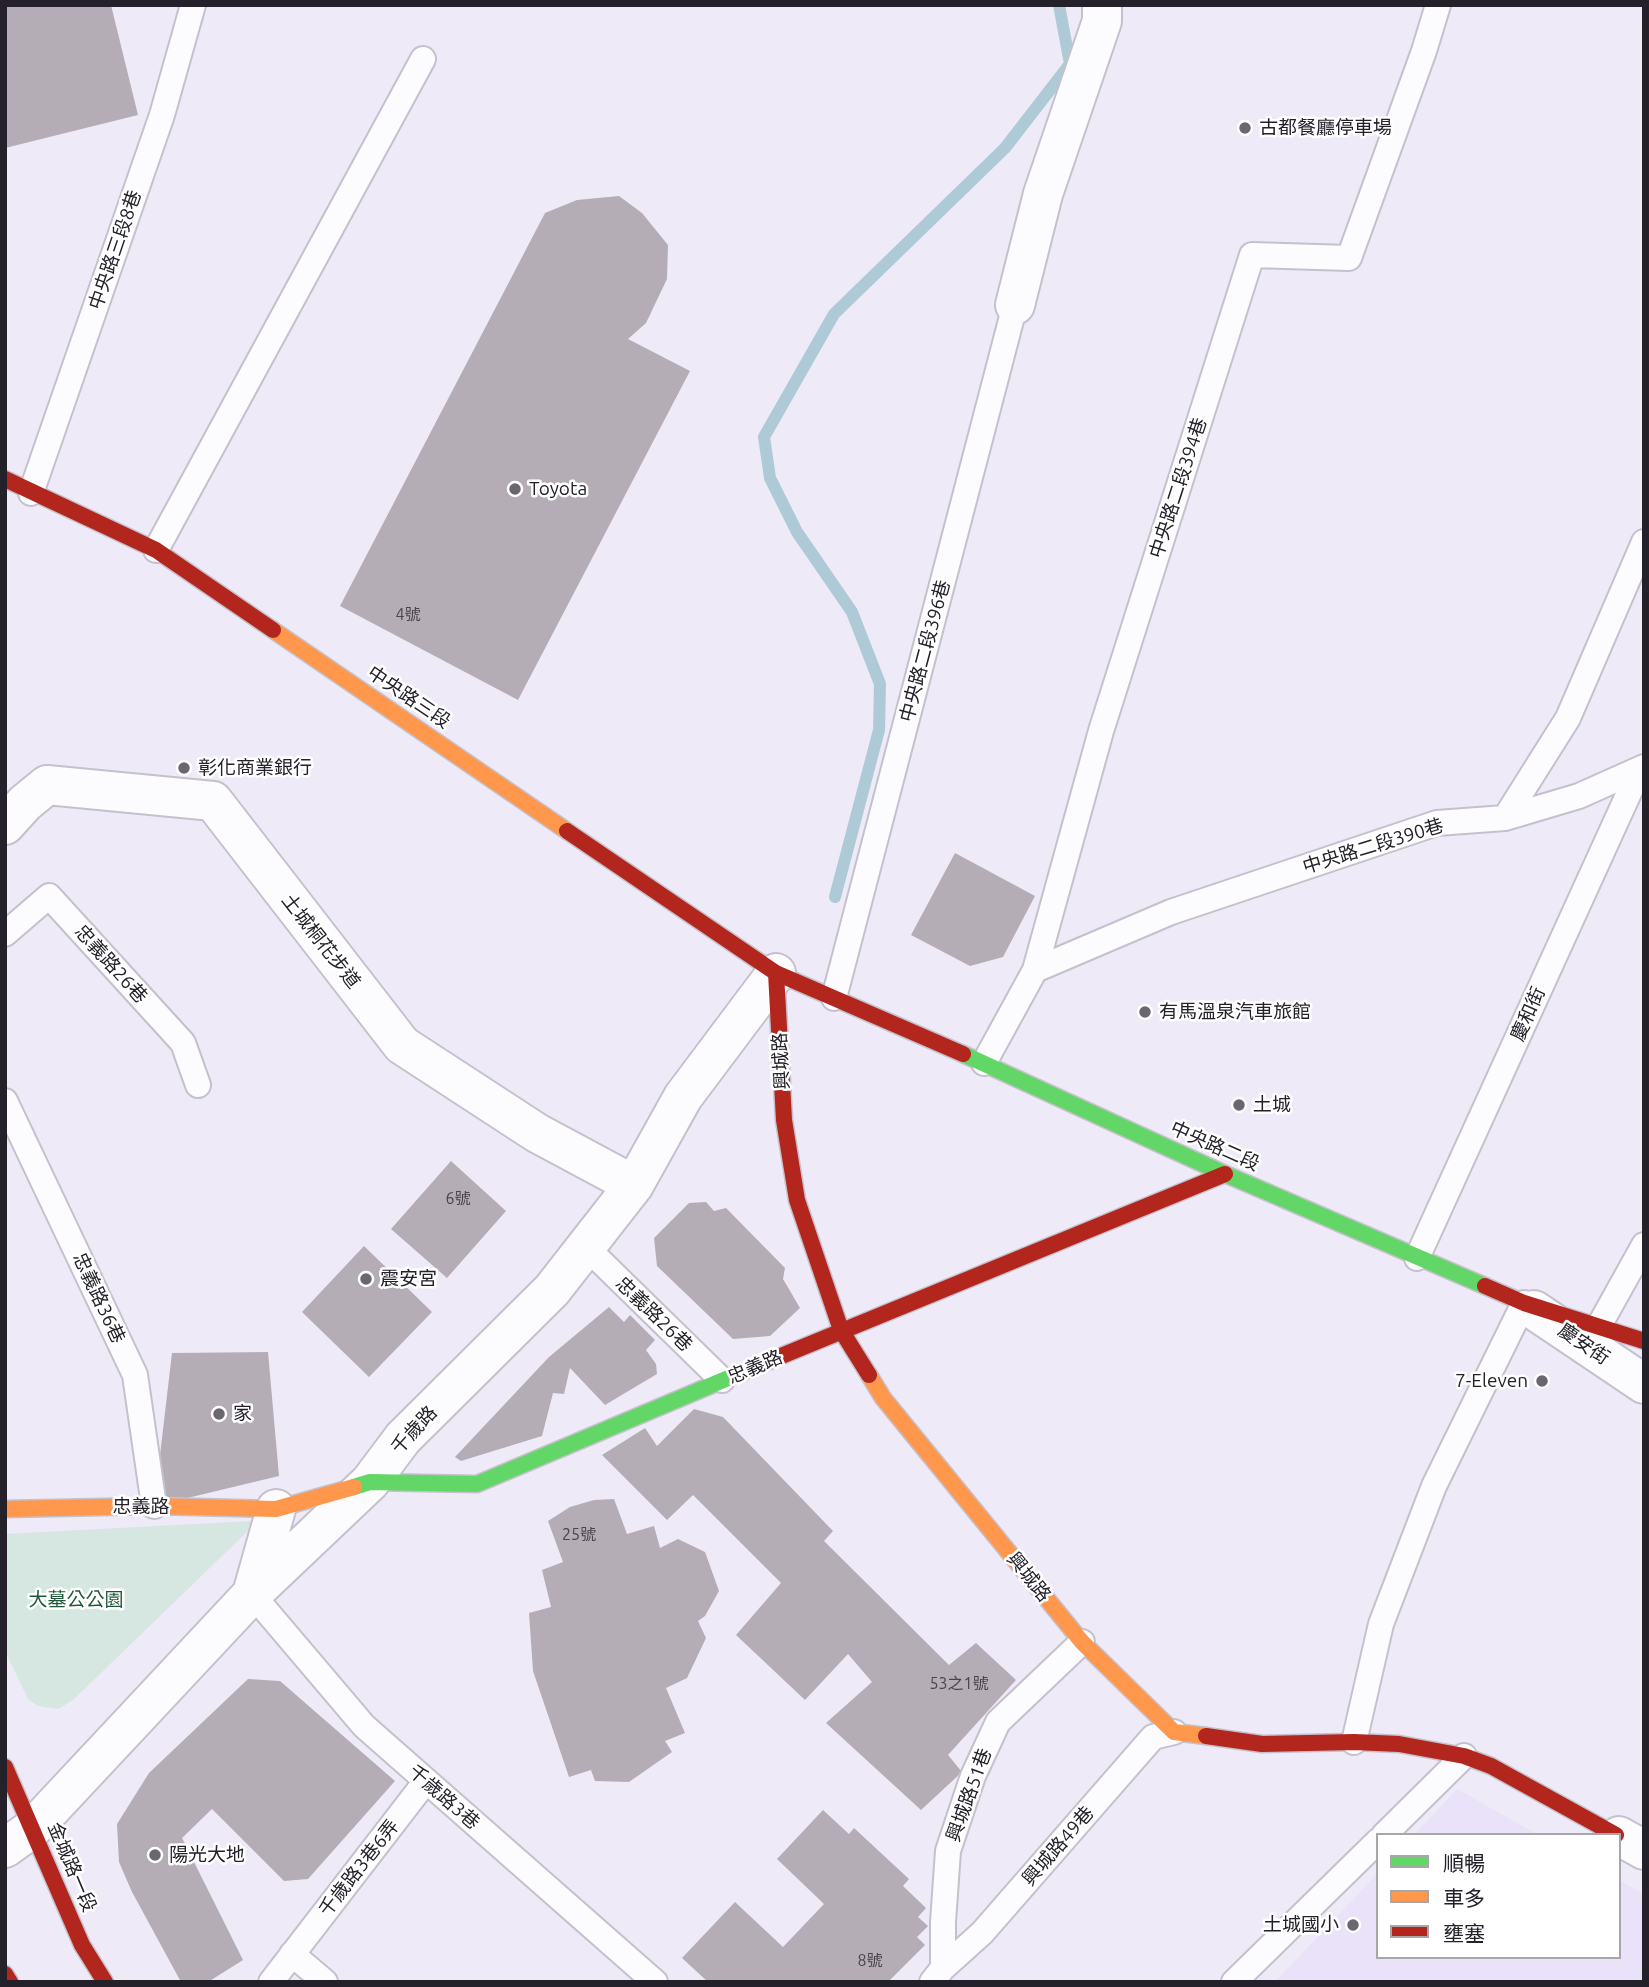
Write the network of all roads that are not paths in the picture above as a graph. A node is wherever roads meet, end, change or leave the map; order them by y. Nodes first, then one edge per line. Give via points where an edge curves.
1 (193, 5) edge
2 (1102, 5) edge
3 (1438, 5) edge
4 (423, 59) dead end
5 (1015, 305) joint
6 (5, 479) edge
7 (31, 493) junction
8 (1644, 542) edge
9 (156, 550) junction
10 (1641, 769) edge
11 (1505, 818) junction
12 (5, 825) edge
13 (5, 934) edge
14 (1035, 970) junction
15 (776, 972) junction
16 (834, 998) junction
17 (984, 1063) junction
18 (198, 1085) dead end
19 (5, 1101) edge
20 (1224, 1174) junction
21 (634, 1185) junction
22 (1644, 1245) edge
23 (586, 1247) junction
24 (1417, 1258) junction
25 (1524, 1303) junction
26 (1599, 1326) junction
27 (841, 1330) junction
28 (1644, 1341) edge
29 (722, 1380) junction
30 (1644, 1384) edge
31 (370, 1482) junction
32 (154, 1506) junction
33 (5, 1509) edge
34 (276, 1509) junction
35 (252, 1594) junction
36 (1082, 1642) junction
37 (1174, 1732) junction
38 (1354, 1742) junction
39 (1464, 1756) junction
40 (5, 1767) edge
41 (426, 1781) junction
42 (1386, 1833) edge
43 (1613, 1833) edge
44 (19, 1838) edge
45 (1621, 1838) edge
46 (1376, 1843) edge
47 (1644, 1850) edge
48 (292, 1954) junction
49 (5, 1974) edge
50 (938, 1975) edge
51 (10, 1982) edge
52 (105, 1982) edge
53 (271, 1982) edge
54 (325, 1982) edge
55 (655, 1982) edge
56 (1234, 1982) edge

1 - 7 lane, 中央路三段8巷 via 162,115
2 - 5 street via 1102,21 1043,194
3 - 14 lane, 中央路二段394巷 via 1349,258 1252,255 1101,731
4 - 9 lane
5 - 16 lane, 中央路二段396巷
6 - 7 street, 中央路三段
7 - 9 street, 中央路三段
8 - 11 lane via 1568,718
9 - 15 street, 中央路三段
10 - 11 lane, 慶和街 via 1579,796
10 - 24 lane, 慶和街
11 - 14 lane, 中央路二段390巷 via 1437,823 1171,912
12 - 21 street, 土城桐花步道 via 47,785 213,801 402,1045 537,1133
13 - 18 lane, 忠義路26巷 via 49,896 183,1043
14 - 17 lane, 中央路二段394巷
15 - 16 street, 中央路二段
15 - 21 street, 千歲路 via 683,1097
15 - 27 street, 興城路 via 784,1120 797,1200
16 - 17 street, 中央路二段
17 - 20 street, 中央路二段
19 - 32 lane, 忠義路36巷 via 135,1375
20 - 24 street, 中央路二段
20 - 27 street, 忠義路
21 - 23 street, 千歲路
22 - 26 lane
23 - 29 lane, 忠義路26巷
23 - 31 street, 千歲路 via 552,1290 404,1438
24 - 25 street, 中央路二段
25 - 26 street, 中央路二段
25 - 30 street, 慶安街
25 - 38 lane via 1434,1486 1381,1625
26 - 28 street, 中央路二段
27 - 29 street, 忠義路
27 - 36 street, 興城路 via 883,1398
29 - 31 street, 忠義路 via 477,1484
31 - 34 street, 忠義路
31 - 35 street, 千歲路
32 - 33 street, 忠義路
32 - 34 street, 忠義路
34 - 35 street
35 - 41 lane, 千歲路3巷 via 364,1726
35 - 44 street, 千歲路
36 - 37 street, 興城路
36 - 50 lane, 興城路51巷 via 998,1722 973,1776 948,1851
37 - 38 street via 1262,1744
37 - 50 lane, 興城路49巷 via 1153,1737 982,1933
38 - 39 street via 1399,1744
39 - 42 lane
39 - 43 street via 1491,1766
40 - 44 street, 金城路一段
41 - 48 lane, 千歲路3巷6弄
41 - 55 lane, 千歲路3巷
44 - 52 street, 金城路一段
45 - 47 street
46 - 56 lane
48 - 53 lane, 千歲路3巷6弄
48 - 54 lane
49 - 51 street

